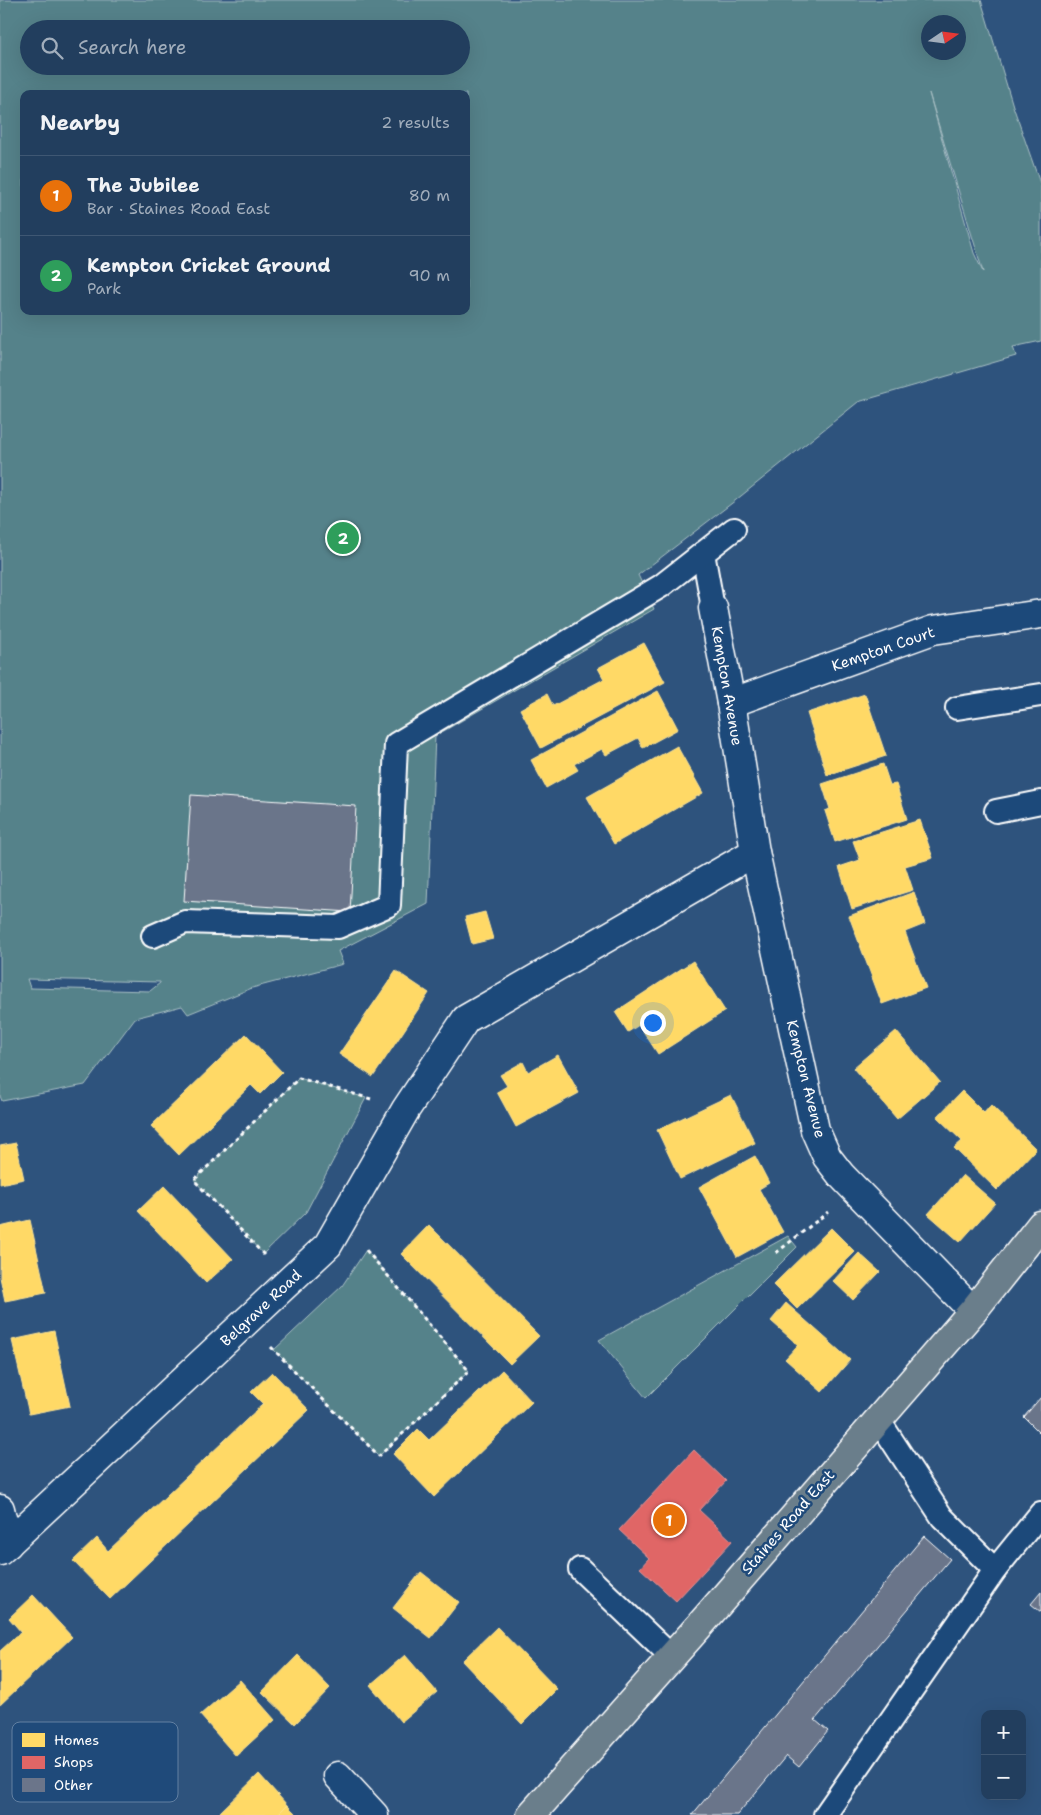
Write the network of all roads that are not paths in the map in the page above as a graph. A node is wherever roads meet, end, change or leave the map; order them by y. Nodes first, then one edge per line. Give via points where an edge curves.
1 (734, 529) dead end
2 (703, 553) junction
3 (712, 608) joint
4 (1041, 614) edge
5 (1041, 696) edge
6 (731, 703) junction
7 (957, 708) dead end
8 (1041, 802) edge
9 (996, 811) dead end
10 (755, 852) junction
11 (153, 936) dead end
12 (1041, 1225) edge
13 (972, 1311) junction
14 (878, 1418) junction
15 (0, 1510) edge
16 (1041, 1513) edge
17 (4, 1547) edge
18 (580, 1569) dead end
19 (995, 1570) junction
20 (672, 1657) junction
21 (338, 1776) dead end
22 (374, 1815) edge
23 (531, 1815) edge
24 (825, 1815) edge

1 - 2 lane
2 - 3 lane
2 - 11 lane via 661,586 396,744 389,906 338,927 186,922
3 - 6 street, Kempton Avenue
4 - 6 street, Kempton Court via 933,630
5 - 7 lane
6 - 10 street, Kempton Avenue
8 - 9 lane
10 - 13 street, Kempton Avenue via 815,1130 827,1157
10 - 17 street, Belgrave Road via 466,1019 406,1110 328,1245
12 - 13 highway, Staines Road East
13 - 14 highway, Staines Road East
14 - 19 lane via 942,1518
14 - 20 highway, Staines Road East
15 - 17 street
16 - 19 lane
18 - 20 lane
19 - 24 lane
20 - 23 highway, Staines Road East
21 - 22 street

